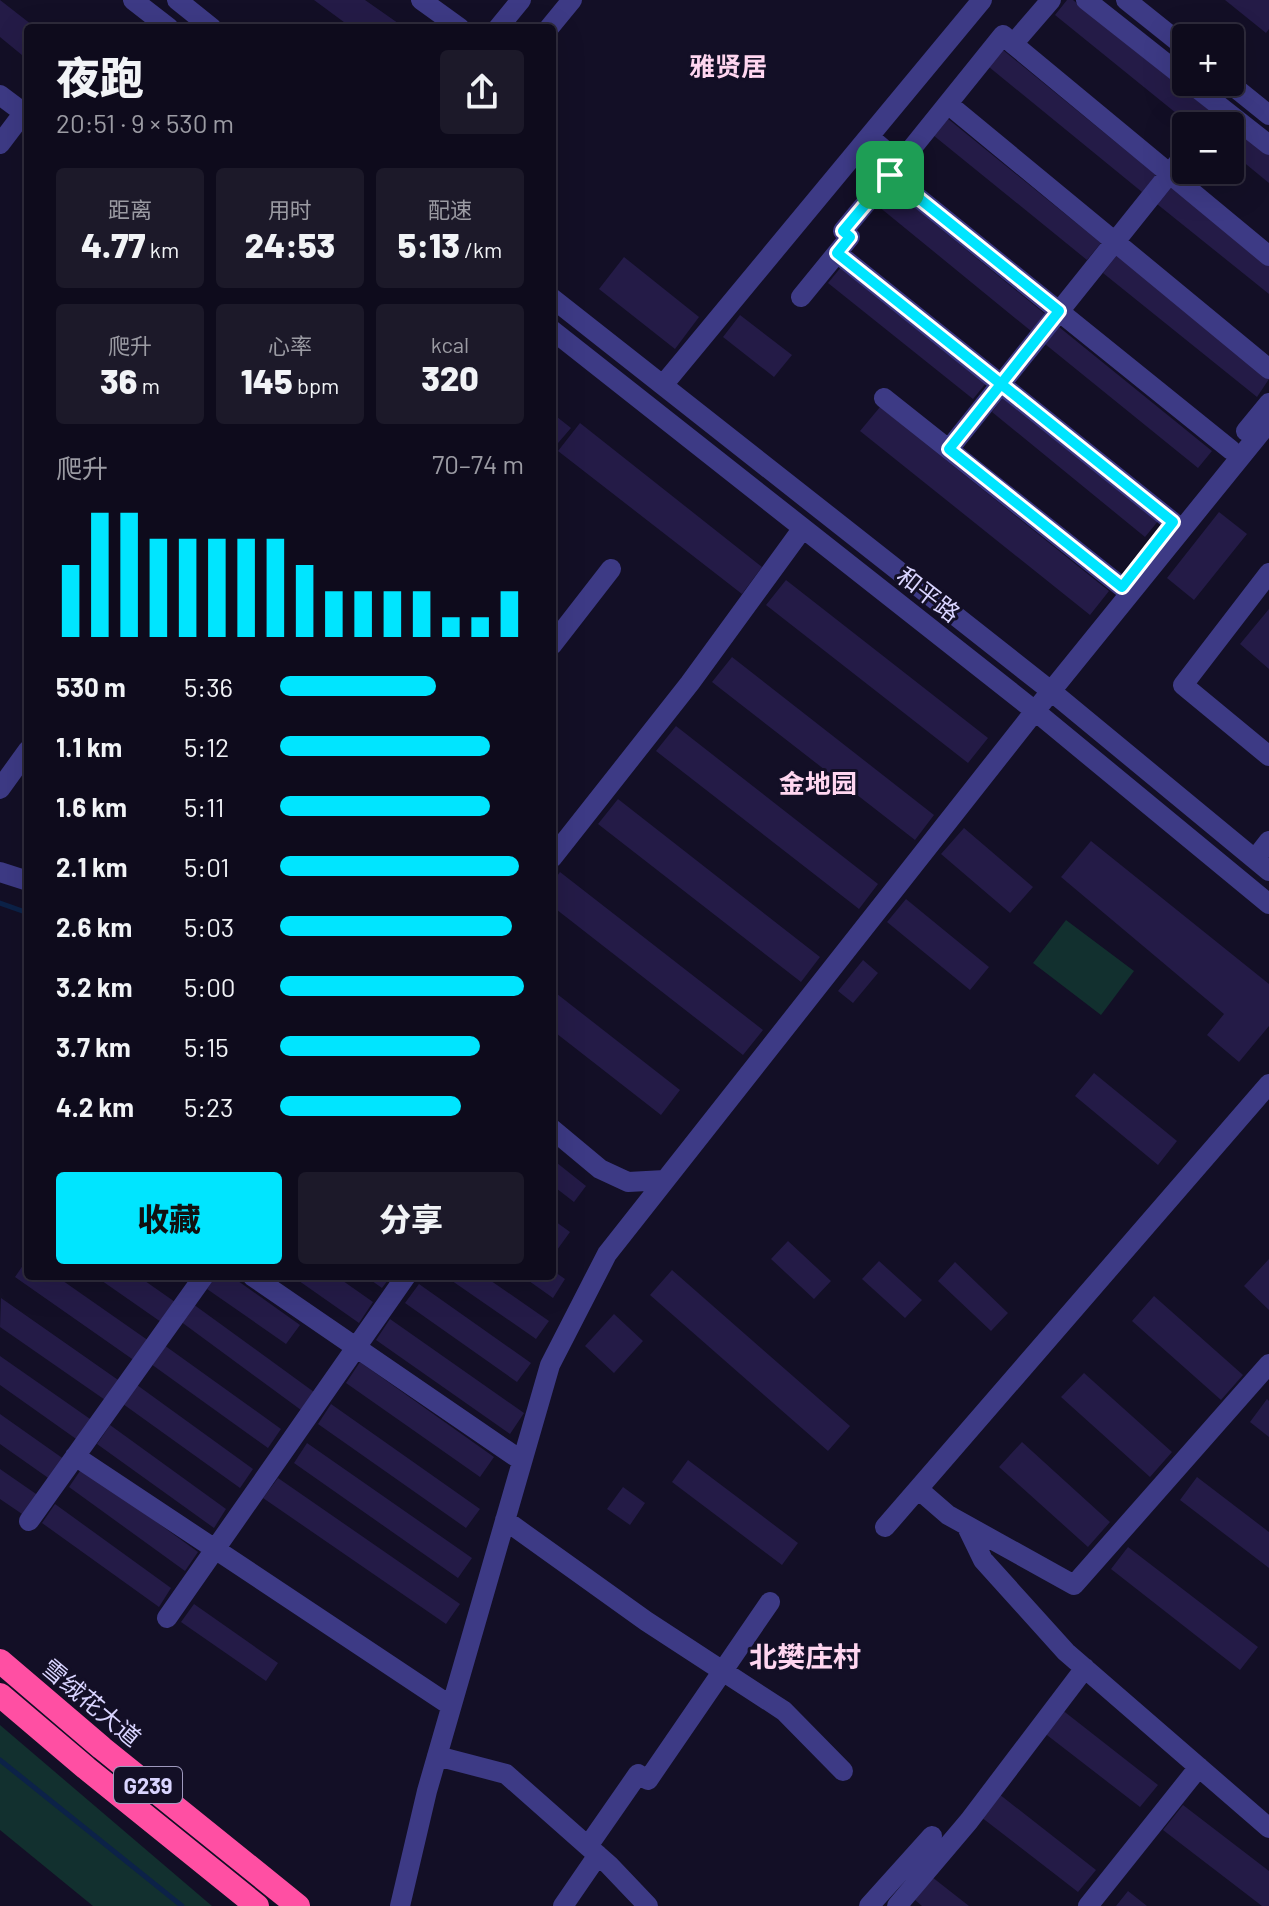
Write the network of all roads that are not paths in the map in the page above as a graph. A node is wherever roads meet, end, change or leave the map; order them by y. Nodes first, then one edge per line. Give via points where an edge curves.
1 (133, 0) edge
2 (177, 0) edge
3 (421, 0) edge
4 (521, 0) edge
5 (572, 0) edge
6 (982, 0) edge
7 (1051, 0) edge
8 (1086, 0) edge
9 (1126, 0) edge
10 (164, 24) edge
11 (207, 24) edge
12 (454, 24) edge
13 (501, 24) edge
14 (552, 24) edge
15 (1172, 37) edge
16 (1013, 44) junction
17 (1172, 68) edge
18 (0, 95) edge
19 (1244, 95) edge
20 (1207, 96) edge
21 (948, 104) junction
22 (1222, 108) junction
23 (24, 109) edge
24 (1219, 112) edge
25 (24, 113) edge
26 (1269, 115) edge
27 (869, 137) junction
28 (0, 144) edge
29 (1269, 145) edge
30 (895, 169) junction
31 (1172, 170) edge
32 (1169, 174) junction
33 (1115, 242) junction
34 (837, 253) junction
35 (1269, 256) edge
36 (801, 297) dead end
37 (556, 301) edge
38 (1059, 311) junction
39 (556, 333) edge
40 (1269, 369) edge
41 (1001, 384) junction
42 (663, 385) junction
43 (884, 398) dead end
44 (1269, 403) edge
45 (1269, 422) edge
46 (949, 449) junction
47 (1231, 450) junction
48 (1173, 522) junction
49 (803, 528) junction
50 (611, 569) dead end
51 (1269, 573) edge
52 (1122, 587) junction
53 (1092, 624) dead end
54 (556, 640) edge
55 (1051, 691) junction
56 (1035, 711) junction
57 (24, 756) edge
58 (1269, 756) edge
59 (0, 789) edge
60 (1269, 841) edge
61 (556, 853) edge
62 (1262, 865) edge
63 (0, 872) edge
64 (24, 880) edge
65 (1269, 904) edge
66 (1269, 1084) edge
67 (556, 1132) edge
68 (665, 1180) junction
69 (201, 1280) edge
70 (258, 1280) edge
71 (403, 1280) edge
72 (356, 1348) junction
73 (1269, 1364) edge
74 (75, 1456) junction
75 (522, 1461) junction
76 (918, 1489) junction
77 (505, 1520) junction
78 (957, 1520) junction
79 (29, 1521) dead end
80 (885, 1527) dead end
81 (215, 1549) junction
82 (770, 1602) dead end
83 (167, 1618) dead end
84 (0, 1661) edge
85 (1085, 1668) junction
86 (723, 1671) junction
87 (0, 1695) edge
88 (451, 1706) junction
89 (437, 1756) junction
90 (1199, 1767) junction
91 (843, 1771) dead end
92 (1269, 1828) edge
93 (932, 1836) dead end
94 (593, 1851) junction
95 (257, 1906) edge
96 (298, 1906) edge
97 (400, 1906) edge
98 (563, 1906) edge
99 (648, 1906) edge
100 (869, 1906) edge
101 (897, 1906) edge
102 (1088, 1906) edge

1 - 10 street
2 - 11 street
3 - 12 street
4 - 13 street
5 - 14 street
6 - 27 street
7 - 16 street
8 - 17 street
9 - 15 street
16 - 21 street via 1003,35
16 - 32 street
18 - 23 street
19 - 26 street
20 - 22 street
21 - 30 street
21 - 33 street
22 - 24 street
22 - 29 street
25 - 28 street
27 - 30 street
27 - 42 street
30 - 34 street via 843,231 850,237
30 - 38 street
31 - 32 street
32 - 33 street
32 - 35 street
33 - 38 street
33 - 40 street
34 - 36 street
34 - 41 street
37 - 42 street, 和平路
38 - 41 street
38 - 47 street
39 - 49 street, 和平路
41 - 46 street
41 - 48 street
42 - 55 street, 和平路
43 - 46 street
44 - 47 street
45 - 55 street
46 - 52 street
47 - 48 street
48 - 52 street
49 - 56 street, 和平路
49 - 61 street
50 - 54 street
51 - 58 street via 1183,685
52 - 53 street
55 - 56 street
55 - 62 street, 和平路
56 - 65 street, 和平路
56 - 68 street
57 - 59 street
60 - 62 street
63 - 64 street
66 - 76 street
67 - 68 street via 600,1169 628,1182
68 - 75 street via 607,1254 564,1337 550,1365
69 - 74 street
70 - 72 street
71 - 72 street
72 - 75 street
72 - 81 street
73 - 78 street via 1074,1585
74 - 79 street
74 - 81 street
75 - 77 street
76 - 78 street
76 - 80 street
77 - 86 street
77 - 88 street
78 - 85 street via 983,1560
81 - 83 street
81 - 88 street
82 - 86 street
84 - 96 highway, 雪绒花大道 / G239
85 - 90 street
85 - 101 street
86 - 91 street via 784,1711
86 - 94 street via 648,1780 638,1774
87 - 95 highway, G239
88 - 89 street
89 - 94 street via 506,1774
89 - 97 street
90 - 92 street
90 - 102 street
93 - 100 street
94 - 98 street
94 - 99 street

